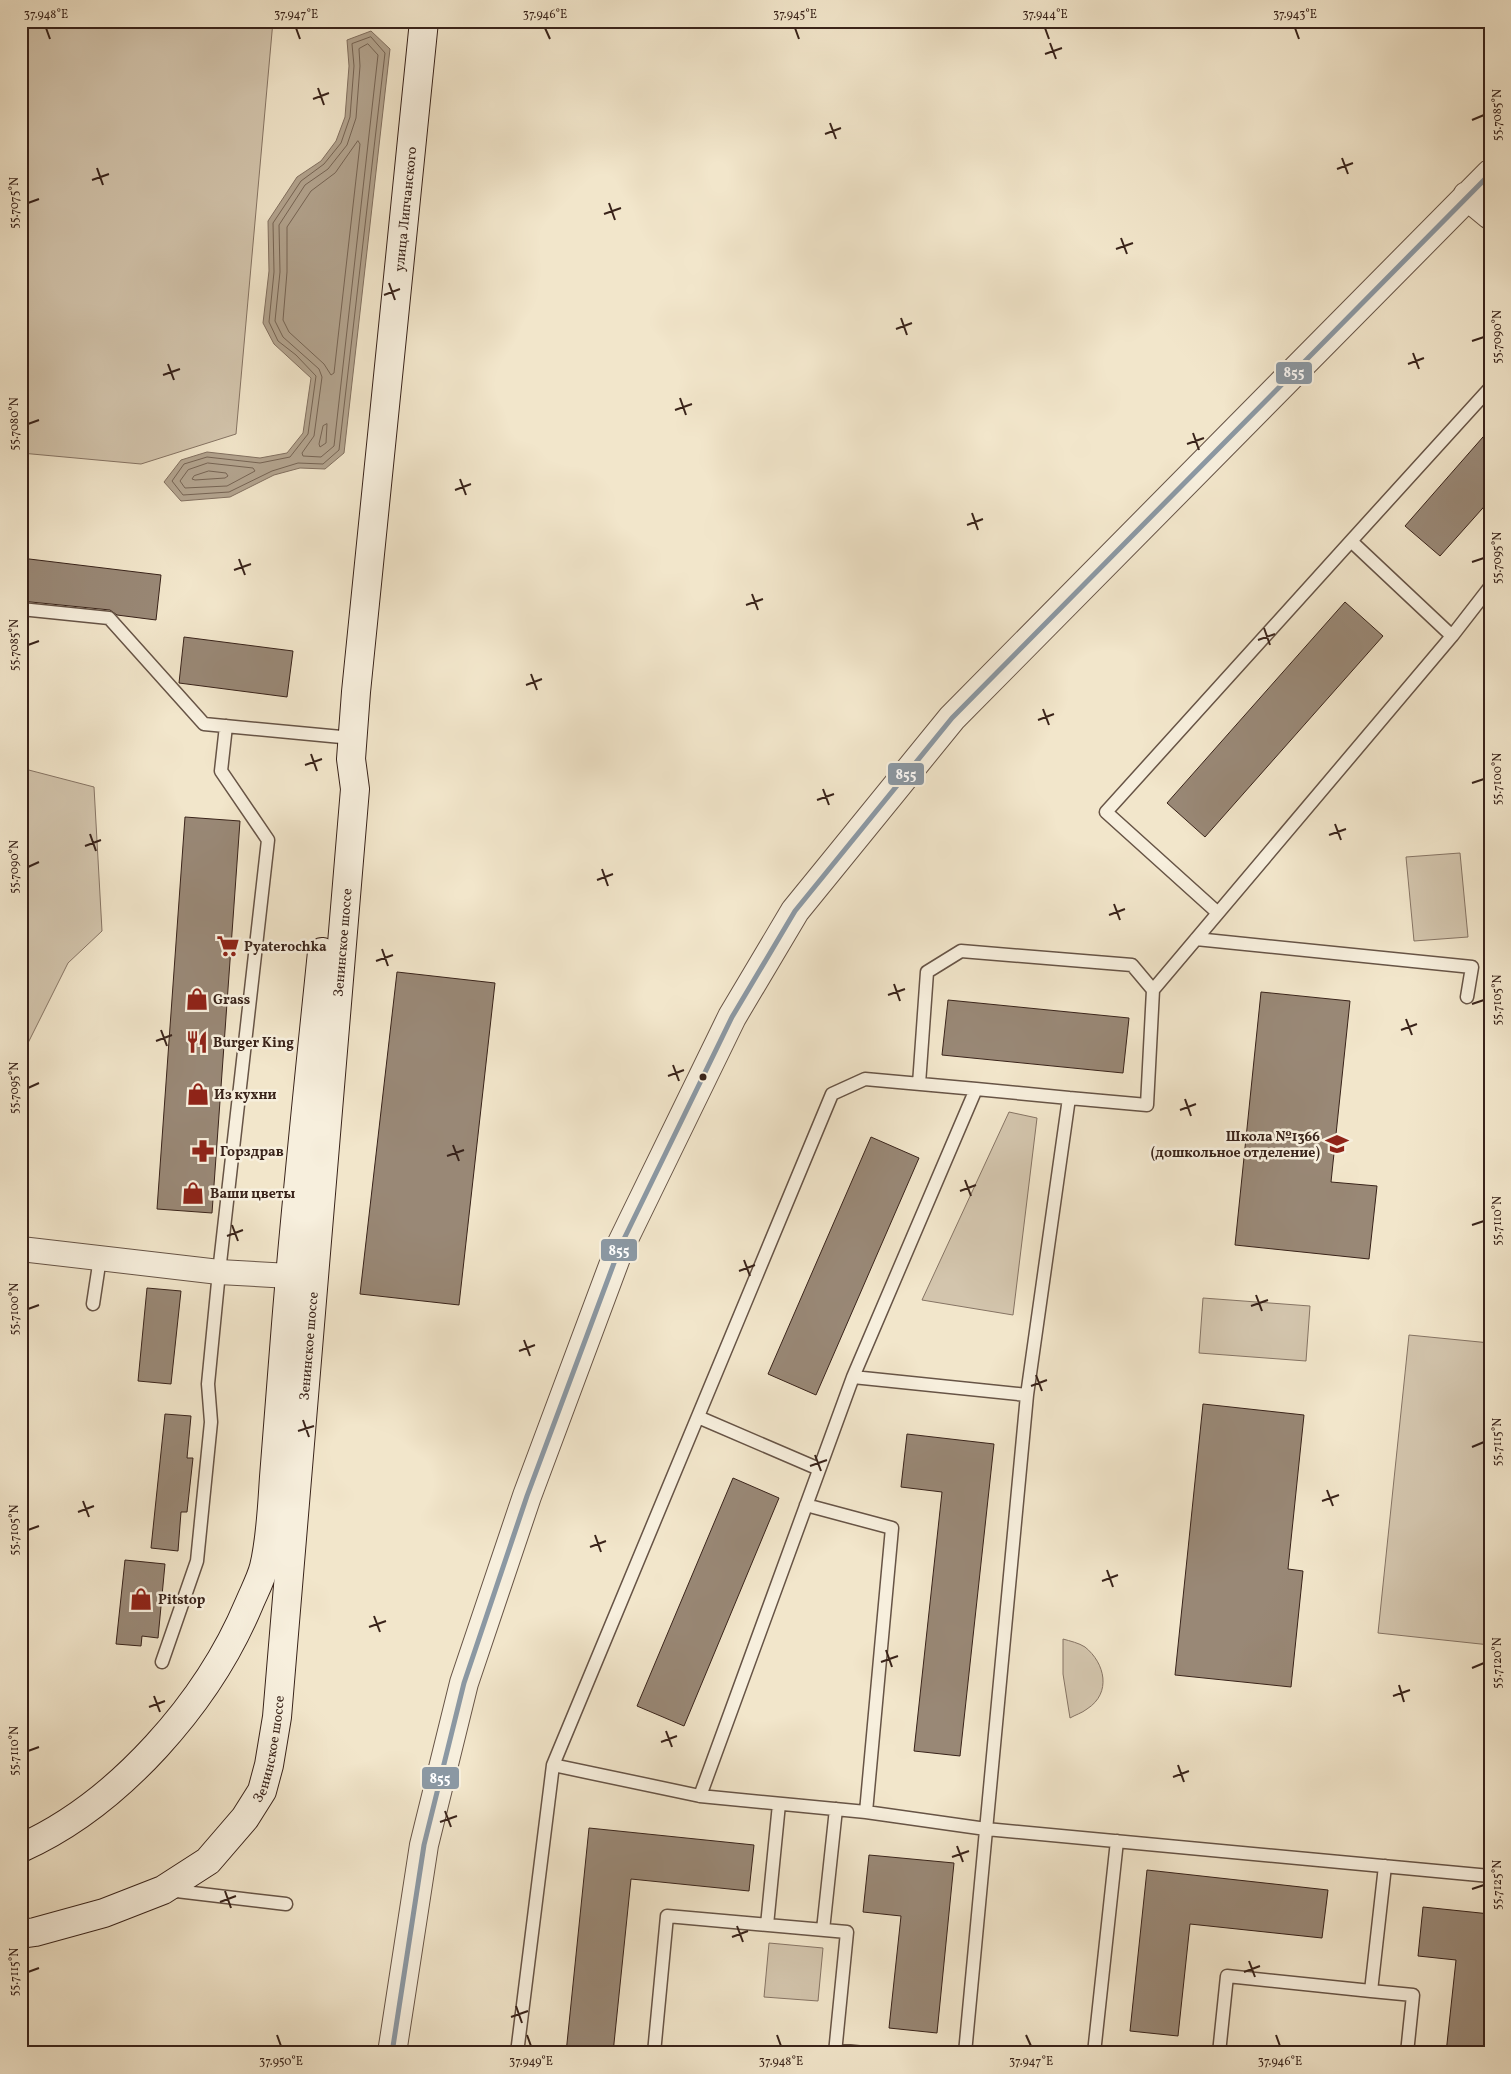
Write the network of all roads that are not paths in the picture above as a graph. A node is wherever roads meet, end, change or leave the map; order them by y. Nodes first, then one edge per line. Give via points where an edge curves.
1 (424, 21) edge
2 (1490, 174) edge
3 (1468, 196) junction
4 (1490, 215) edge
5 (1490, 388) edge
6 (1350, 541) junction
7 (373, 544) joint
8 (1490, 587) edge
9 (21, 609) edge
10 (1452, 636) junction
11 (226, 726) junction
12 (352, 748) junction
13 (1218, 913) junction
14 (1196, 939) junction
15 (1153, 990) junction
16 (1467, 997) dead end
17 (919, 1084) junction
18 (976, 1090) junction
19 (1069, 1098) junction
20 (21, 1248) edge
21 (100, 1258) junction
22 (219, 1272) junction
23 (290, 1276) junction
24 (93, 1304) dead end
25 (853, 1377) junction
26 (1027, 1395) junction
27 (698, 1416) junction
28 (819, 1469) junction
29 (806, 1505) junction
30 (162, 1662) dead end
31 (553, 1765) junction
32 (700, 1796) junction
33 (779, 1804) junction
34 (836, 1809) junction
35 (866, 1812) junction
36 (986, 1829) junction
37 (1117, 1841) junction
38 (21, 1848) edge
39 (1385, 1866) junction
40 (1490, 1876) edge
41 (163, 1890) junction
42 (286, 1904) dead end
43 (767, 1925) junction
44 (823, 1930) junction
45 (21, 1934) edge
46 (1371, 1991) junction
47 (836, 2051) edge
48 (392, 2053) edge
49 (517, 2053) edge
50 (654, 2053) edge
51 (864, 2053) edge
52 (965, 2053) edge
53 (1094, 2053) edge
54 (1219, 2053) edge
55 (1407, 2053) edge

1 - 7 main road, улица Липчанского
2 - 3 main road
3 - 4 main road
3 - 48 main road via 952,718 795,912 732,1017 620,1247 527,1496 464,1683 424,1845
5 - 6 lane
6 - 10 lane
6 - 13 lane via 1106,812
7 - 12 main road, Зенинское шоссе
8 - 10 lane
9 - 11 lane via 109,618 204,724
10 - 13 lane
11 - 12 lane
11 - 22 lane via 221,771 268,840
12 - 23 main road, Зенинское шоссе via 338,789
12 - 41 main road, Зенинское шоссе via 355,790 277,1717 262,1791 245,1818 208,1861
13 - 14 lane
14 - 15 lane
14 - 16 lane via 1472,967
15 - 17 lane via 1132,965 961,951 927,972
15 - 19 lane via 1147,1105
17 - 18 lane
17 - 27 lane via 865,1080 832,1094
18 - 19 lane
18 - 25 lane
19 - 26 lane
20 - 21 street
21 - 22 street
21 - 24 lane
22 - 23 street
22 - 30 lane via 208,1384 211,1422 197,1562
23 - 38 main road, Зенинское шоссе via 271,1519 264,1568 241,1623 199,1695 129,1776 78,1814 36,1842
25 - 26 lane
25 - 28 lane
26 - 36 lane
27 - 28 lane
27 - 31 lane
28 - 29 lane
29 - 32 lane
29 - 35 lane via 892,1528
31 - 32 lane
31 - 49 lane
32 - 33 lane
33 - 34 lane
33 - 43 lane
34 - 35 lane
34 - 44 lane
35 - 36 lane
36 - 37 lane
36 - 52 lane
37 - 39 lane
37 - 53 lane
39 - 40 lane
39 - 46 lane
41 - 42 lane
41 - 45 main road, Зенинское шоссе via 104,1913
43 - 44 lane
43 - 50 lane via 667,1916
44 - 47 lane via 847,1932
46 - 54 lane via 1227,1976
46 - 55 lane via 1413,1995
47 - 51 lane

